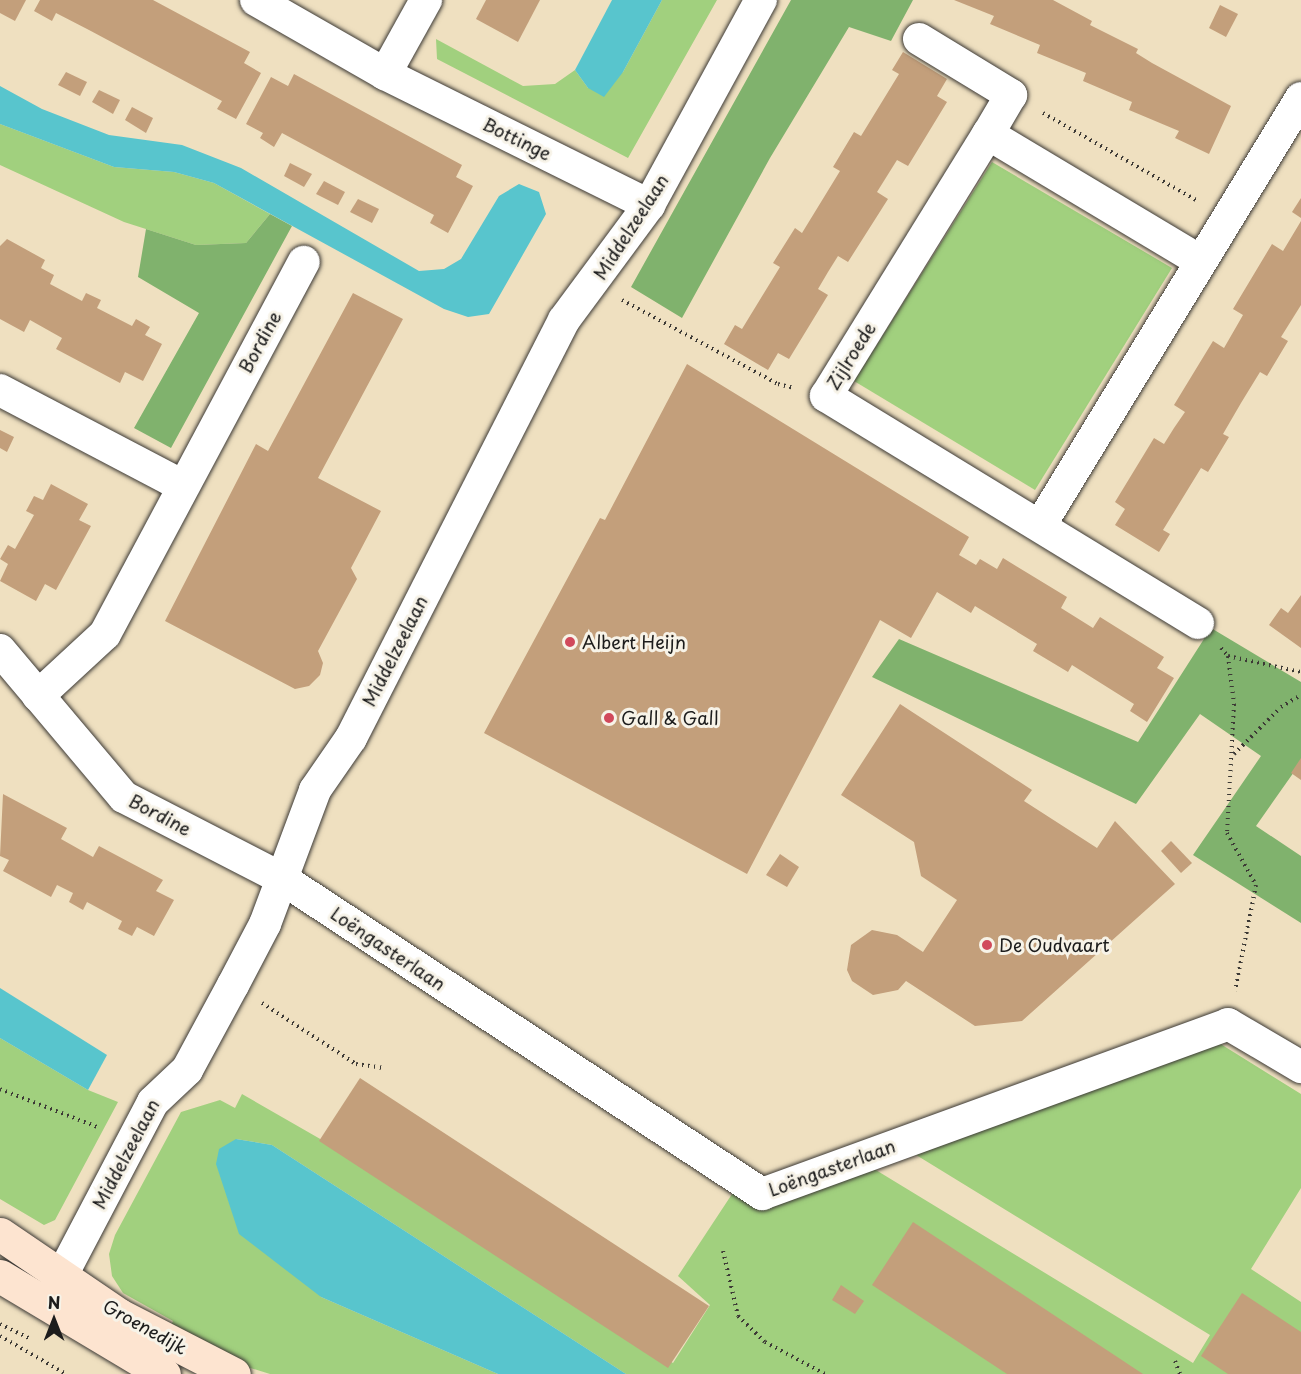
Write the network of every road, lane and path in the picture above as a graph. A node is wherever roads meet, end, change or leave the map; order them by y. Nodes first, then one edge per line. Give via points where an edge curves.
1 (256, 0) edge
2 (426, 0) edge
3 (761, 0) edge
4 (919, 39) dead end
5 (386, 74) junction
6 (1011, 95) junction
7 (1301, 98) edge
8 (988, 134) junction
9 (649, 205) junction
10 (1226, 217) junction
11 (1200, 261) junction
12 (304, 262) dead end
13 (594, 285) junction
14 (0, 390) edge
15 (826, 396) junction
16 (181, 485) junction
17 (1041, 524) junction
18 (1198, 623) joint
19 (0, 650) edge
20 (1228, 656) junction
21 (1301, 672) edge
22 (1301, 695) edge
23 (38, 696) junction
24 (1233, 754) junction
25 (281, 878) junction
26 (233, 985) junction
27 (1228, 1024) junction
28 (1301, 1067) edge
29 (384, 1068) dead end
30 (0, 1089) edge
31 (132, 1141) junction
32 (0, 1234) edge
33 (723, 1251) dead end
34 (0, 1275) edge
35 (61, 1276) junction
36 (45, 1306) junction
37 (0, 1324) edge
38 (0, 1336) edge
39 (32, 1339) dead end
40 (1175, 1361) dead end
41 (66, 1374) edge
42 (164, 1374) edge
43 (234, 1374) edge
44 (825, 1374) edge
45 (1180, 1374) edge

1 - 5 street, Bottinge
2 - 5 street
3 - 9 street, Middelzeelaan
4 - 6 street
5 - 9 street, Bottinge
6 - 8 street, Zijlroede
6 - 10 path
7 - 10 street
8 - 11 street
8 - 15 street, Zijlroede
9 - 13 street, Middelzeelaan
10 - 11 street
11 - 17 street
12 - 16 street, Bordine
13 - 15 path via 778,384
13 - 25 street, Middelzeelaan via 564,320 351,738 315,790
14 - 16 street
15 - 17 street, Zijlroede
16 - 23 street, Bordine via 105,634
17 - 18 street, Zijlroede
18 - 20 path
19 - 23 street, Bordine
20 - 21 path
20 - 24 path via 1234,704
22 - 24 path via 1281,707
23 - 25 street, Bordine via 124,797
24 - 27 path via 1227,833 1256,885
25 - 26 street, Middelzeelaan via 265,924
25 - 27 street, Loëngasterlaan via 762,1194
26 - 29 path via 356,1064
26 - 31 street, Middelzeelaan via 188,1070 158,1093
27 - 28 street
30 - 31 path
31 - 35 street, Middelzeelaan
32 - 35 main road, Groenedijk
33 - 44 path via 738,1316 765,1342
34 - 36 main road, Groenedijk
35 - 36 street, Middelzeelaan
35 - 43 main road, Groenedijk via 119,1315
36 - 42 main road, Groenedijk
37 - 39 path
38 - 41 path
40 - 45 path

